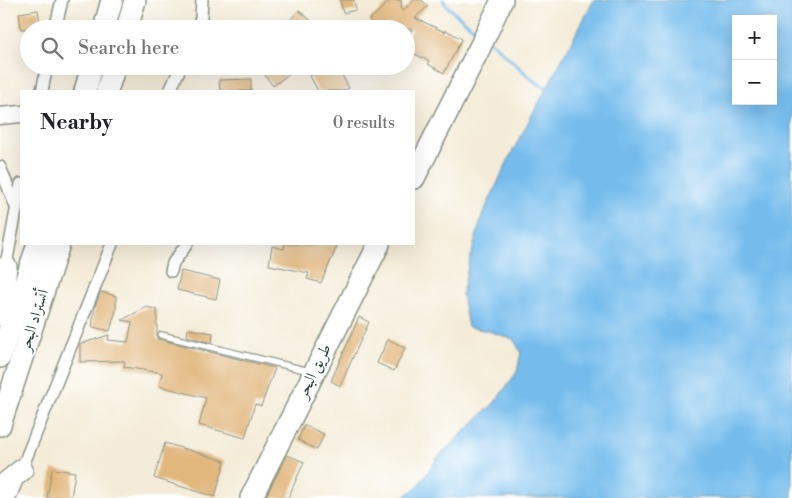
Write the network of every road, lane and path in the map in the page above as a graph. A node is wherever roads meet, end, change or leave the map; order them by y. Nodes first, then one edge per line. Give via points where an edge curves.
1 (62, 0) edge
2 (135, 0) edge
3 (202, 0) edge
4 (502, 0) edge
5 (58, 20) edge
6 (130, 20) edge
7 (200, 20) edge
8 (45, 75) edge
9 (89, 75) edge
10 (112, 75) edge
11 (177, 75) edge
12 (42, 90) edge
13 (84, 90) edge
14 (107, 90) edge
15 (170, 90) edge
16 (20, 114) edge
17 (0, 116) edge
18 (0, 167) edge
19 (415, 173) edge
20 (20, 189) edge
21 (16, 207) junction
22 (38, 245) edge
23 (59, 245) edge
24 (112, 245) edge
25 (186, 245) edge
26 (378, 245) edge
27 (171, 271) dead end
28 (3, 276) edge
29 (0, 315) edge
30 (161, 335) dead end
31 (0, 357) edge
32 (314, 372) junction
33 (0, 425) edge
34 (22, 470) junction
35 (0, 494) edge
36 (10, 498) edge
37 (251, 498) edge

1 - 5 street
2 - 6 highway
3 - 7 street
4 - 19 highway
8 - 12 street
9 - 13 highway
10 - 14 highway
11 - 15 street
16 - 17 main road
18 - 21 street
20 - 21 street
21 - 28 street
22 - 31 highway, أتستراد البحر
23 - 33 highway, أتستراد البحر
24 - 34 street
25 - 27 street via 173,262
26 - 32 highway, طريق البحر
28 - 29 highway
30 - 32 lane
32 - 37 highway, طريق البحر
34 - 35 highway via 7,482
34 - 36 street

